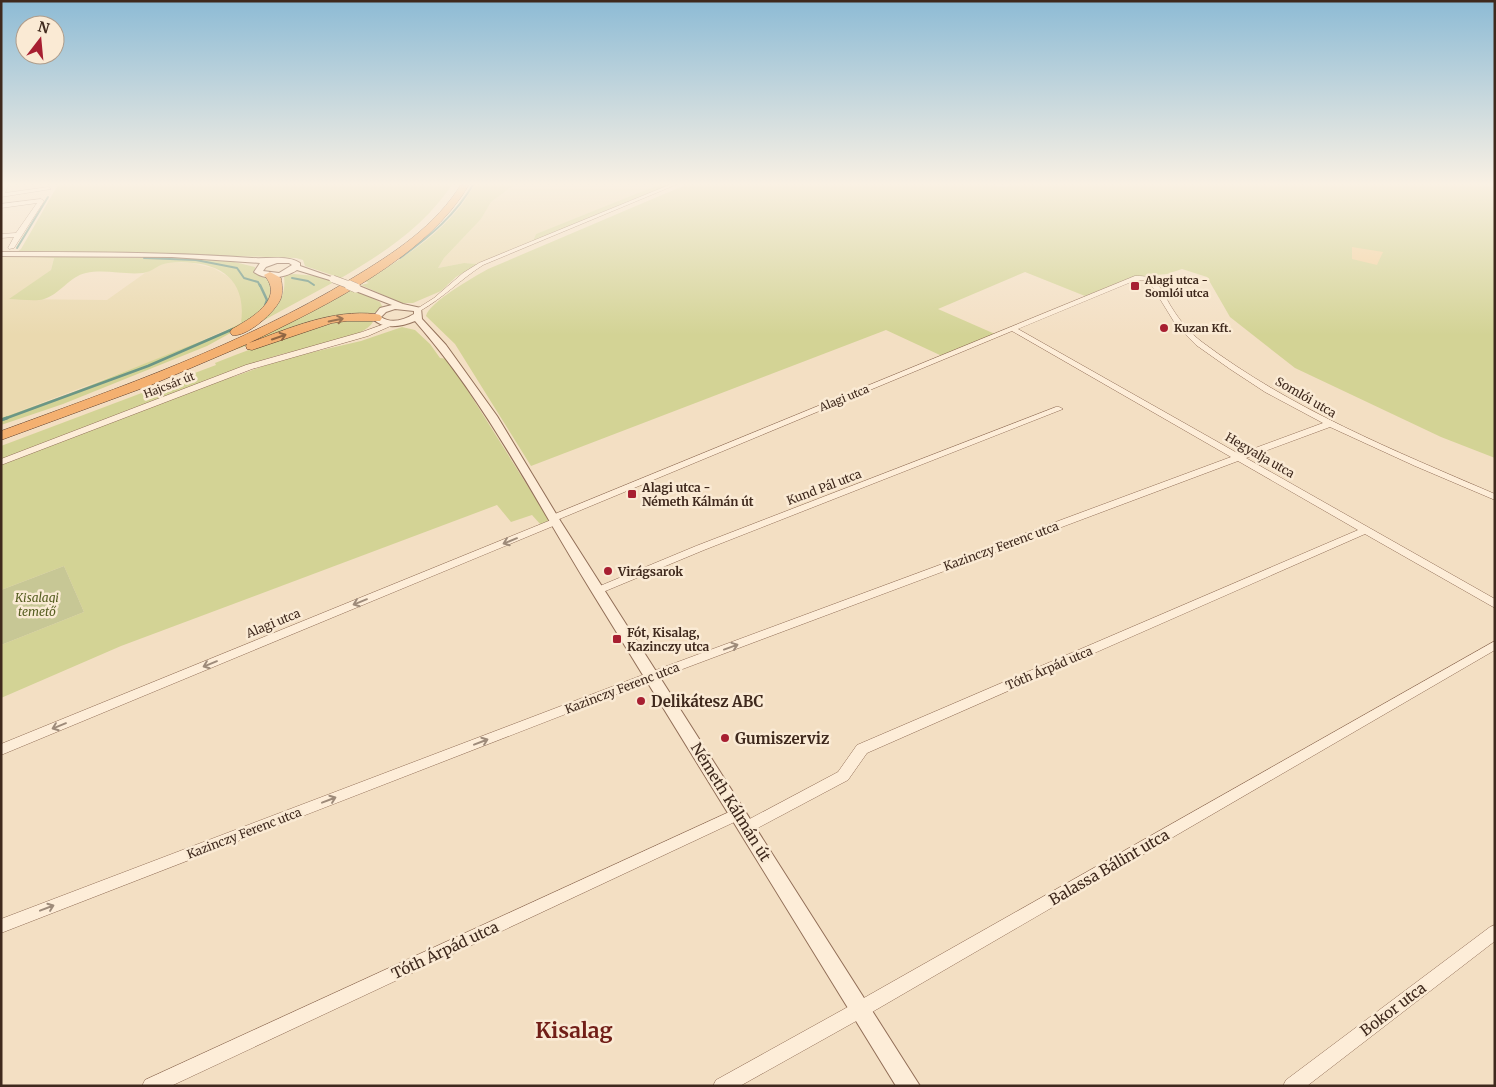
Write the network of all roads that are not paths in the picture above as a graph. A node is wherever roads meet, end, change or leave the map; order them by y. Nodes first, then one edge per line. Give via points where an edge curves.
1 (409, 234) edge
2 (423, 234) edge
3 (554, 234) edge
4 (1, 236) edge
5 (17, 236) joint
6 (11, 248) dead end
7 (1, 254) edge
8 (231, 260) junction
9 (272, 262) junction
10 (260, 267) junction
11 (296, 267) junction
12 (285, 273) junction
13 (270, 275) junction
14 (320, 276) junction
15 (1135, 278) joint
16 (445, 292) junction
17 (371, 294) junction
18 (405, 306) junction
19 (418, 313) junction
20 (378, 316) junction
21 (397, 323) junction
22 (1013, 329) junction
23 (434, 336) junction
24 (348, 339) junction
25 (222, 342) junction
26 (117, 393) junction
27 (1059, 409) dead end
28 (1329, 424) junction
29 (1, 428) edge
30 (1, 436) edge
31 (1239, 458) junction
32 (1, 462) edge
33 (1495, 497) edge
34 (554, 520) junction
35 (1367, 530) junction
36 (599, 590) junction
37 (1495, 604) edge
38 (1495, 646) edge
39 (652, 676) junction
40 (1, 750) edge
41 (743, 820) junction
42 (1, 926) edge
43 (1495, 932) edge
44 (861, 1009) junction
45 (151, 1086) edge
46 (722, 1086) edge
47 (909, 1086) edge
48 (1292, 1086) edge

1 - 25 highway via 377,259 308,300
2 - 26 highway via 352,283 250,336
3 - 16 street via 481,264
4 - 5 street
5 - 6 street
7 - 8 street via 172,255
8 - 9 street
8 - 10 street
9 - 10 street
9 - 11 street via 291,261
10 - 13 street via 258,272
11 - 12 street
11 - 14 street
12 - 13 street
12 - 14 street
13 - 25 highway via 276,278 277,284 272,305
14 - 17 street, bridge
15 - 22 street, Alagi utca
15 - 28 street, Somlói utca via 1146,279 1154,285 1185,331 1197,342
16 - 18 street
16 - 19 street
17 - 18 street
17 - 20 street via 384,305
18 - 19 street
18 - 20 street
19 - 21 street
19 - 23 street, Németh Kálmán út
20 - 21 street
20 - 24 street, Hajcsár út via 375,325
26 -> 20 highway via 315,324 352,316
21 - 23 street via 415,325
21 - 24 street, Hajcsár út
22 - 31 street, Hegyalja utca
22 - 34 street, Alagi utca
23 - 34 street, Németh Kálmán út via 492,416
24 - 32 street, Hajcsár út via 249,366
25 - 29 highway
26 - 30 highway
27 - 36 street, Kund Pál utca
28 - 31 street, Kazinczy Ferenc utca
28 - 33 street, Somlói utca
31 - 35 street, Hegyalja utca
39 -> 31 street, Kazinczy Ferenc utca
34 - 36 street, Németh Kálmán út
34 -> 40 street, Alagi utca
35 - 37 street, Hegyalja utca
35 - 41 street, Tóth Árpád utca via 862,749 843,776
36 - 39 street, Németh Kálmán út
38 - 44 street, Balassa Bálint utca
39 - 41 street, Németh Kálmán út
42 -> 39 street, Kazinczy Ferenc utca
41 - 44 street, Németh Kálmán út
41 - 45 street, Tóth Árpád utca
43 - 48 street, Bokor utca
44 - 46 street, Balassa Bálint utca
44 - 47 street, Németh Kálmán út

